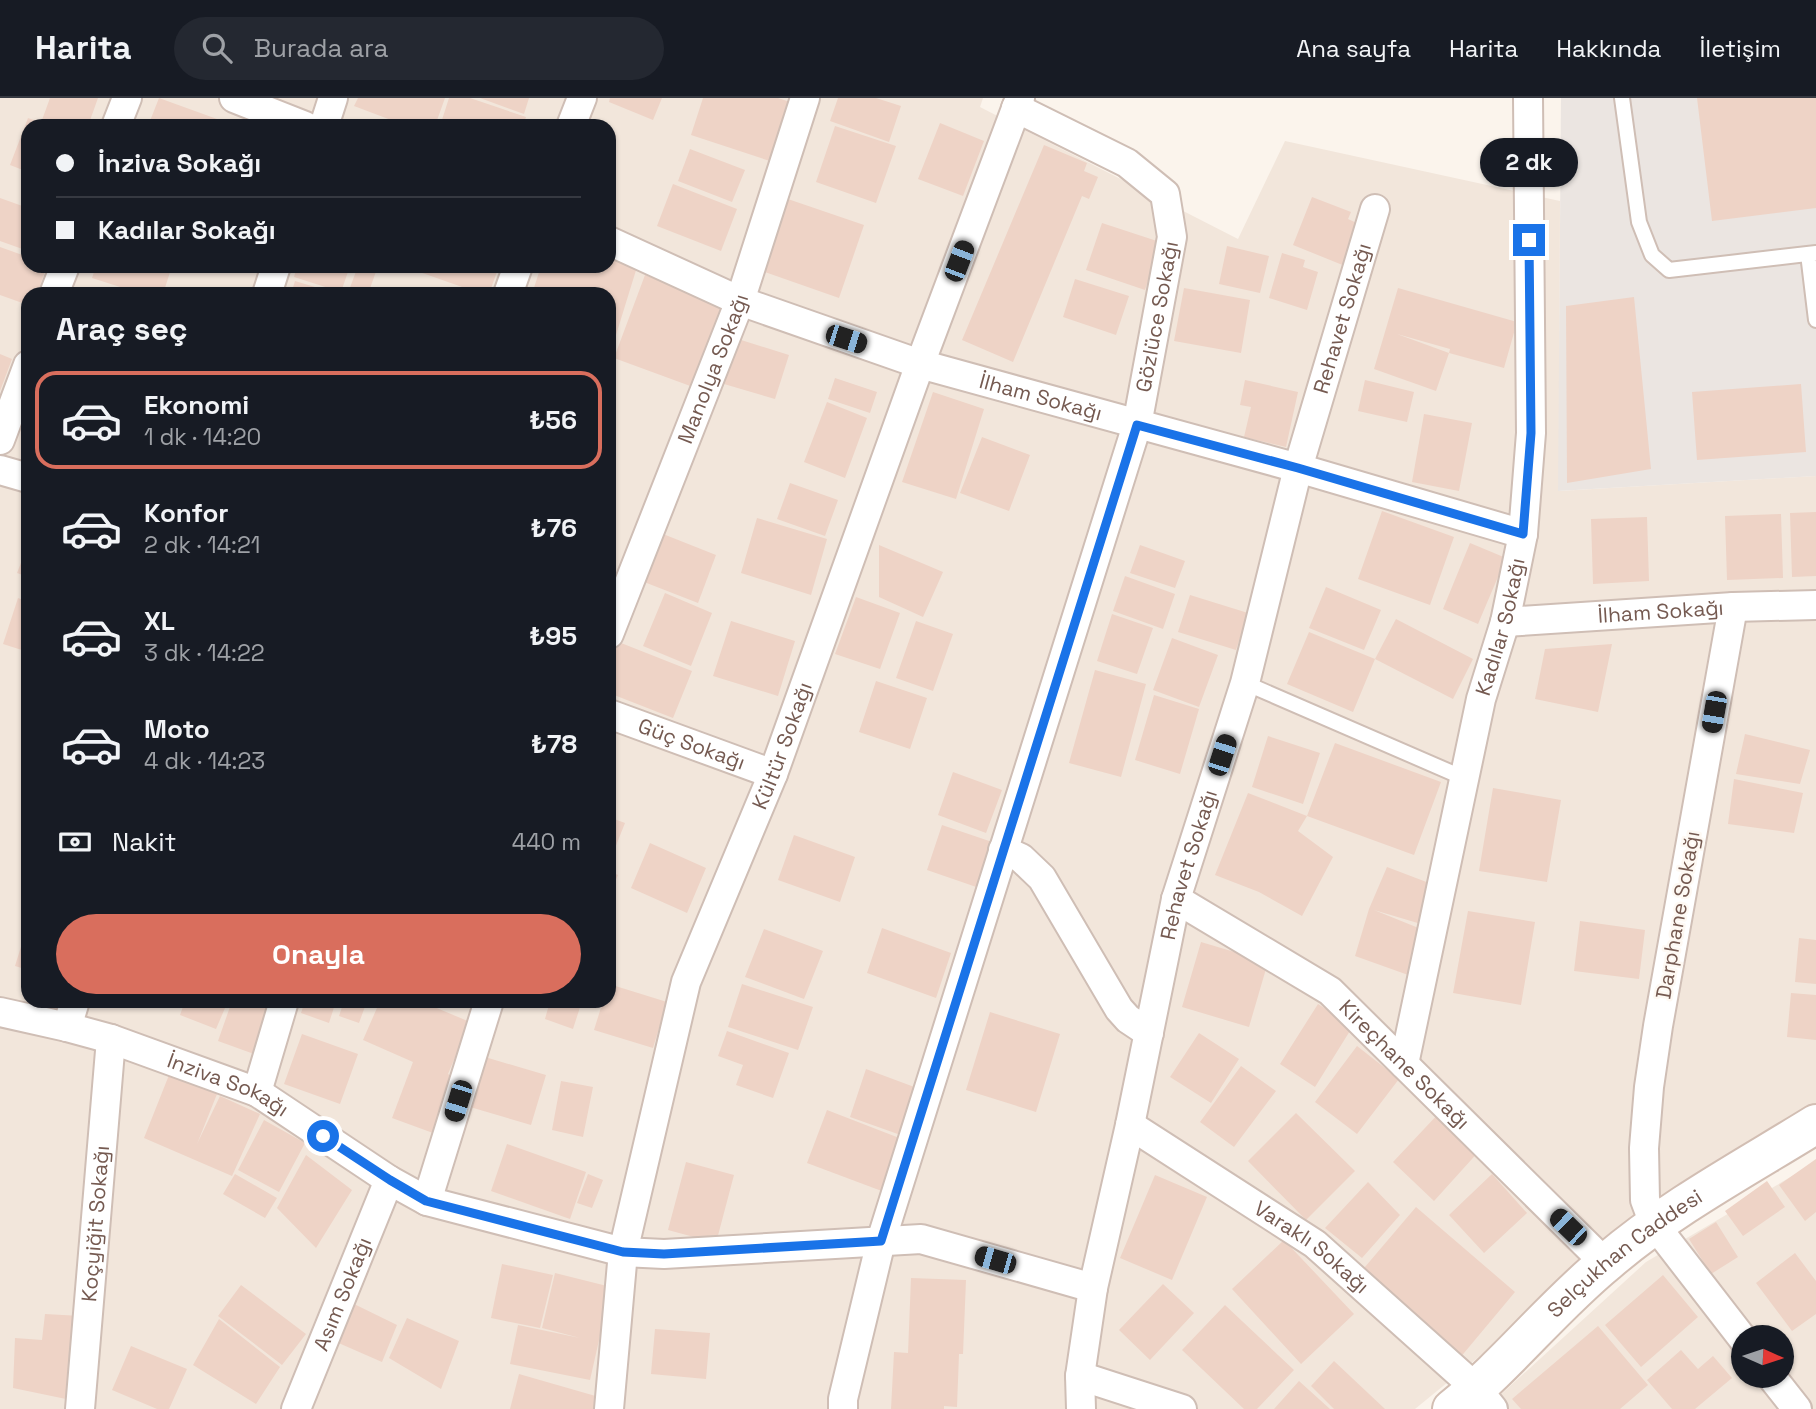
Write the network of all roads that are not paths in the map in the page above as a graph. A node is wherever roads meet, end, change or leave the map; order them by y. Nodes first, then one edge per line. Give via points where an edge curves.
1 (127, 98) edge
2 (234, 98) edge
3 (332, 98) edge
4 (582, 98) edge
5 (805, 98) edge
6 (1528, 98) edge
7 (1622, 98) edge
8 (1018, 103) edge
9 (119, 119) edge
10 (287, 119) edge
11 (326, 119) edge
12 (573, 119) edge
13 (1375, 209) dead end
14 (616, 244) edge
15 (1812, 253) edge
16 (740, 301) junction
17 (1816, 320) edge
18 (920, 364) junction
19 (21, 384) edge
20 (1137, 425) junction
21 (0, 440) edge
22 (1298, 468) junction
23 (0, 470) edge
24 (21, 476) edge
25 (1523, 534) junction
26 (1816, 605) edge
27 (1733, 607) junction
28 (616, 616) edge
29 (1505, 622) junction
30 (1245, 683) junction
31 (616, 717) edge
32 (773, 774) junction
33 (1464, 778) junction
34 (1003, 850) junction
35 (1176, 900) junction
36 (282, 1008) edge
37 (487, 1008) edge
38 (0, 1012) edge
39 (71, 1014) edge
40 (1149, 1033) junction
41 (111, 1039) junction
42 (1404, 1065) junction
43 (257, 1092) junction
44 (1816, 1124) edge
45 (1130, 1125) junction
46 (390, 1180) junction
47 (426, 1201) junction
48 (1654, 1224) junction
49 (881, 1241) junction
50 (623, 1252) junction
51 (1605, 1263) junction
52 (1093, 1287) junction
53 (1732, 1325) edge
54 (1080, 1376) junction
55 (1781, 1388) edge
56 (1474, 1402) edge
57 (80, 1409) edge
58 (296, 1409) edge
59 (609, 1409) edge
60 (844, 1409) edge
61 (1081, 1409) edge
62 (1182, 1409) edge
63 (1797, 1409) edge

1 - 9 street
2 - 10 street
3 - 11 street
4 - 12 street
5 - 16 street, Manolya Sokağı
6 - 25 street, Kadılar Sokağı via 1531,433
7 - 15 lane via 1639,222 1652,255 1669,270
8 - 18 street, Kültür Sokağı
8 - 20 street, Gözlüce Sokağı via 1127,163 1165,194 1172,237
13 - 22 street, Rehavet Sokağı
14 - 16 street, İlham Sokağı
15 - 17 lane
16 - 18 street, İlham Sokağı
16 - 28 street, Manolya Sokağı
18 - 20 street, İlham Sokağı
18 - 32 street, Kültür Sokağı
19 - 21 street
20 - 22 street, İlham Sokağı
20 - 34 street, Gözlüce Sokağı
22 - 25 street, İlham Sokağı
22 - 30 street, Rehavet Sokağı
23 - 24 street
25 - 29 street, Kadılar Sokağı
26 - 27 street, İlham Sokağı
27 - 29 street, İlham Sokağı
27 - 48 street, Darphane Sokağı via 1649,1087 1644,1174 1645,1200
29 - 33 street, Kadılar Sokağı via 1481,699
30 - 33 lane
30 - 35 street, Rehavet Sokağı
31 - 32 street, Güç Sokağı
32 - 50 street, Kültür Sokağı via 686,982
33 - 42 street, Kadılar Sokağı
34 - 40 street via 1021,858 1042,878 1119,1009
34 - 49 street, Gözlüce Sokağı
35 - 40 street, Rehavet Sokağı
35 - 42 street, Kireçhane Sokağı via 1330,990
36 - 43 street
37 - 47 street
38 - 39 street, İnziva Sokağı
39 - 41 street, İnziva Sokağı
40 - 45 street, Rehavet Sokağı
41 - 43 street, İnziva Sokağı
41 - 57 street, Koçyiğit Sokağı
42 - 51 street, Kireçhane Sokağı
43 - 46 street, İnziva Sokağı
44 - 48 street, Selçukhan Caddesi
45 - 52 street, Rehavet Sokağı
45 - 56 street, Varaklı Sokağı via 1315,1244
46 - 47 street, İnziva Sokağı
46 - 58 street, Asım Sokağı
47 - 50 street, İnziva Sokağı
48 - 51 street, Selçukhan Caddesi
48 - 53 street
49 - 50 street, İnziva Sokağı via 664,1254
49 - 52 street, İnziva Sokağı via 921,1239
49 - 60 street, Gözlüce Sokağı
50 - 59 street, Kültür Sokağı
51 - 56 street, Selçukhan Caddesi
52 - 54 street, Rehavet Sokağı
54 - 61 street, Rehavet Sokağı
54 - 62 street
55 - 63 street

